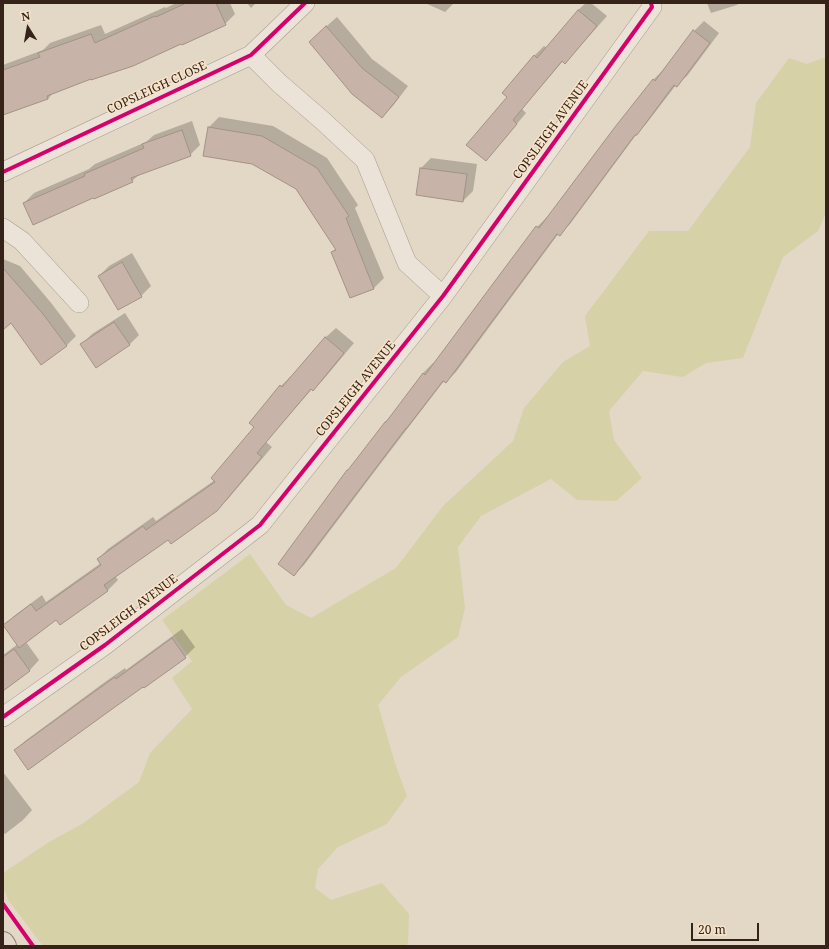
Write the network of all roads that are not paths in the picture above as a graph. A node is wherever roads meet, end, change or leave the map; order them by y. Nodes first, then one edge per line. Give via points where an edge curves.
1 (306, 3) edge
2 (651, 3) edge
3 (251, 55) junction
4 (3, 172) edge
5 (3, 228) edge
6 (443, 296) junction
7 (79, 303) dead end
8 (3, 717) edge
9 (3, 943) edge
10 (5, 946) edge

1 - 3 street, COPSLEIGH CLOSE
2 - 6 street, COPSLEIGH AVENUE via 652,8
3 - 4 street, COPSLEIGH CLOSE
3 - 6 street via 365,160 407,263
5 - 7 street via 22,241
6 - 8 street, COPSLEIGH AVENUE via 260,525 105,645
9 - 10 main road

